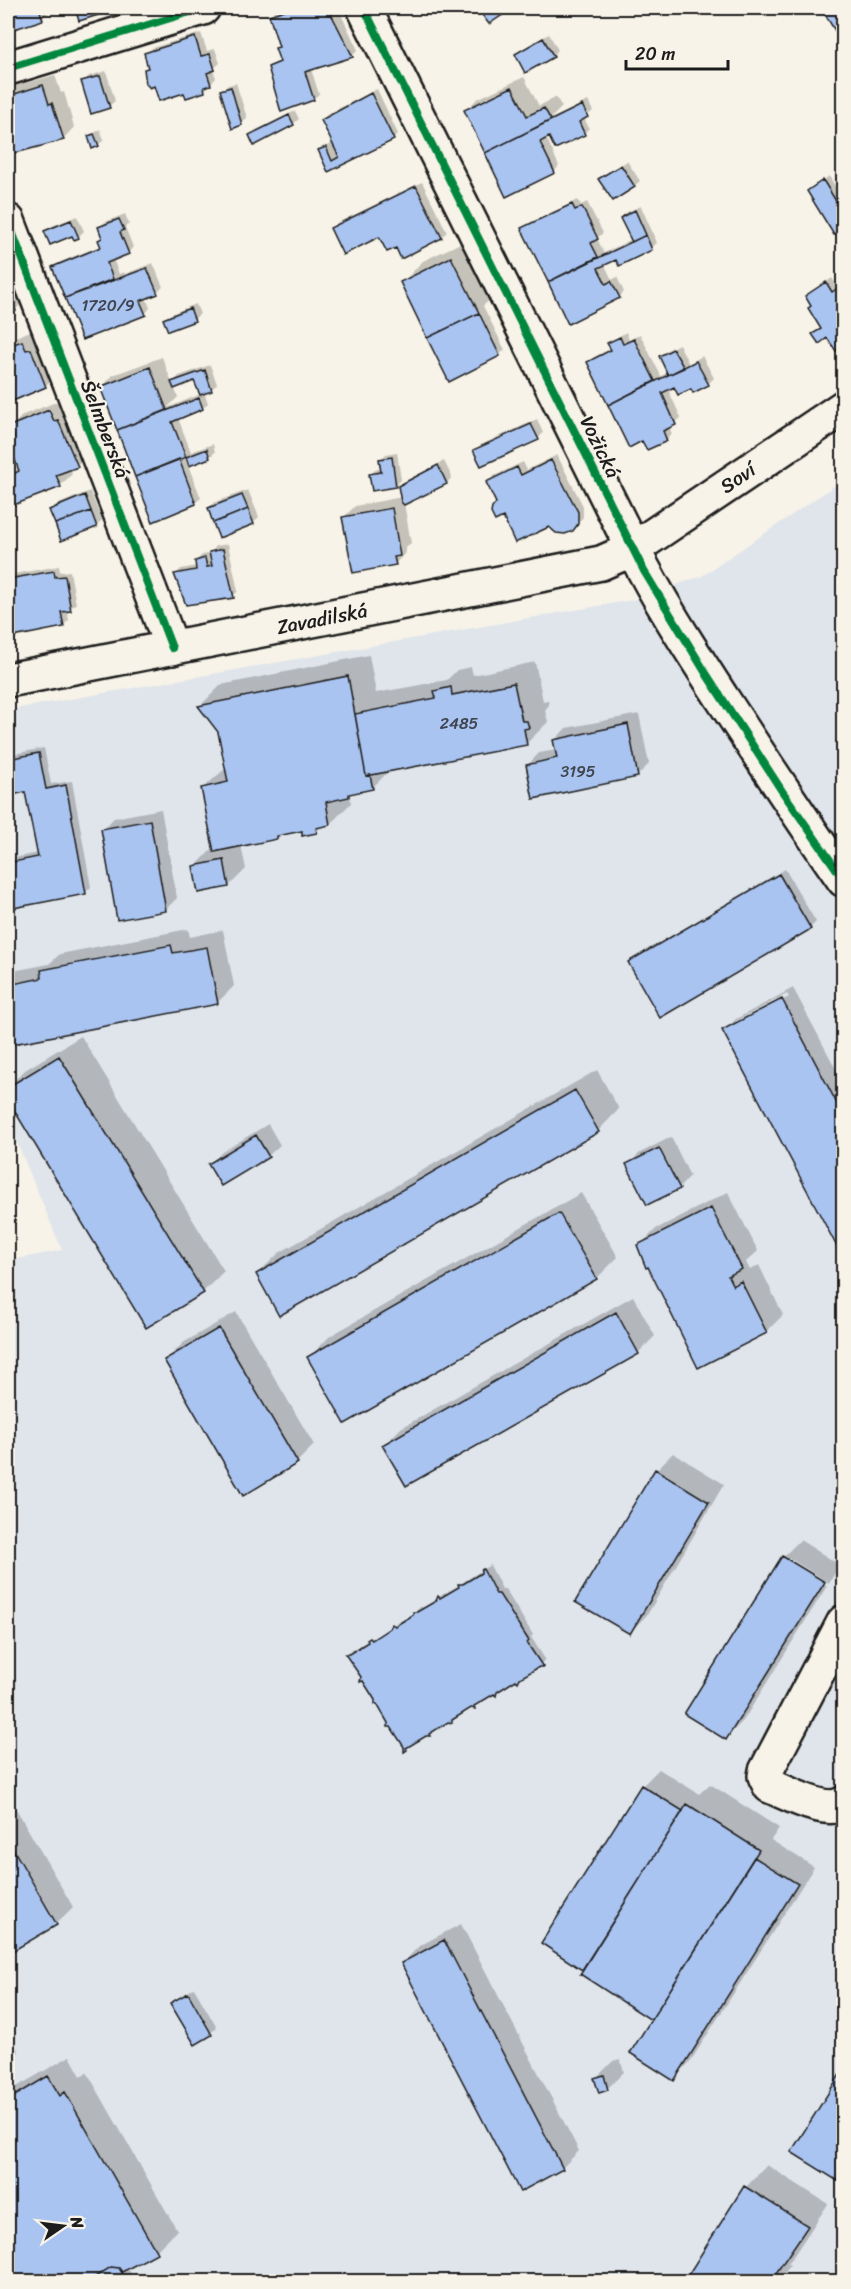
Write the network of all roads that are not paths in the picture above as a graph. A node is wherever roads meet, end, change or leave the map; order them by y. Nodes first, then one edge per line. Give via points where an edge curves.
1 (204, 8) edge
2 (364, 8) edge
3 (8, 68) edge
4 (8, 221) edge
5 (843, 407) edge
6 (633, 549) junction
7 (172, 648) junction
8 (8, 680) edge
9 (843, 880) edge
10 (843, 1622) edge
11 (843, 1803) edge

1 - 3 main road
2 - 6 main road, Vožická
4 - 7 main road, Šelmberská
5 - 6 main road, Soví
6 - 7 main road, Zavadilská via 586,568
6 - 9 main road, Vožická via 707,675
7 - 8 main road, Zavadilská
10 - 11 main road via 765,1776 770,1786 819,1806 839,1807

